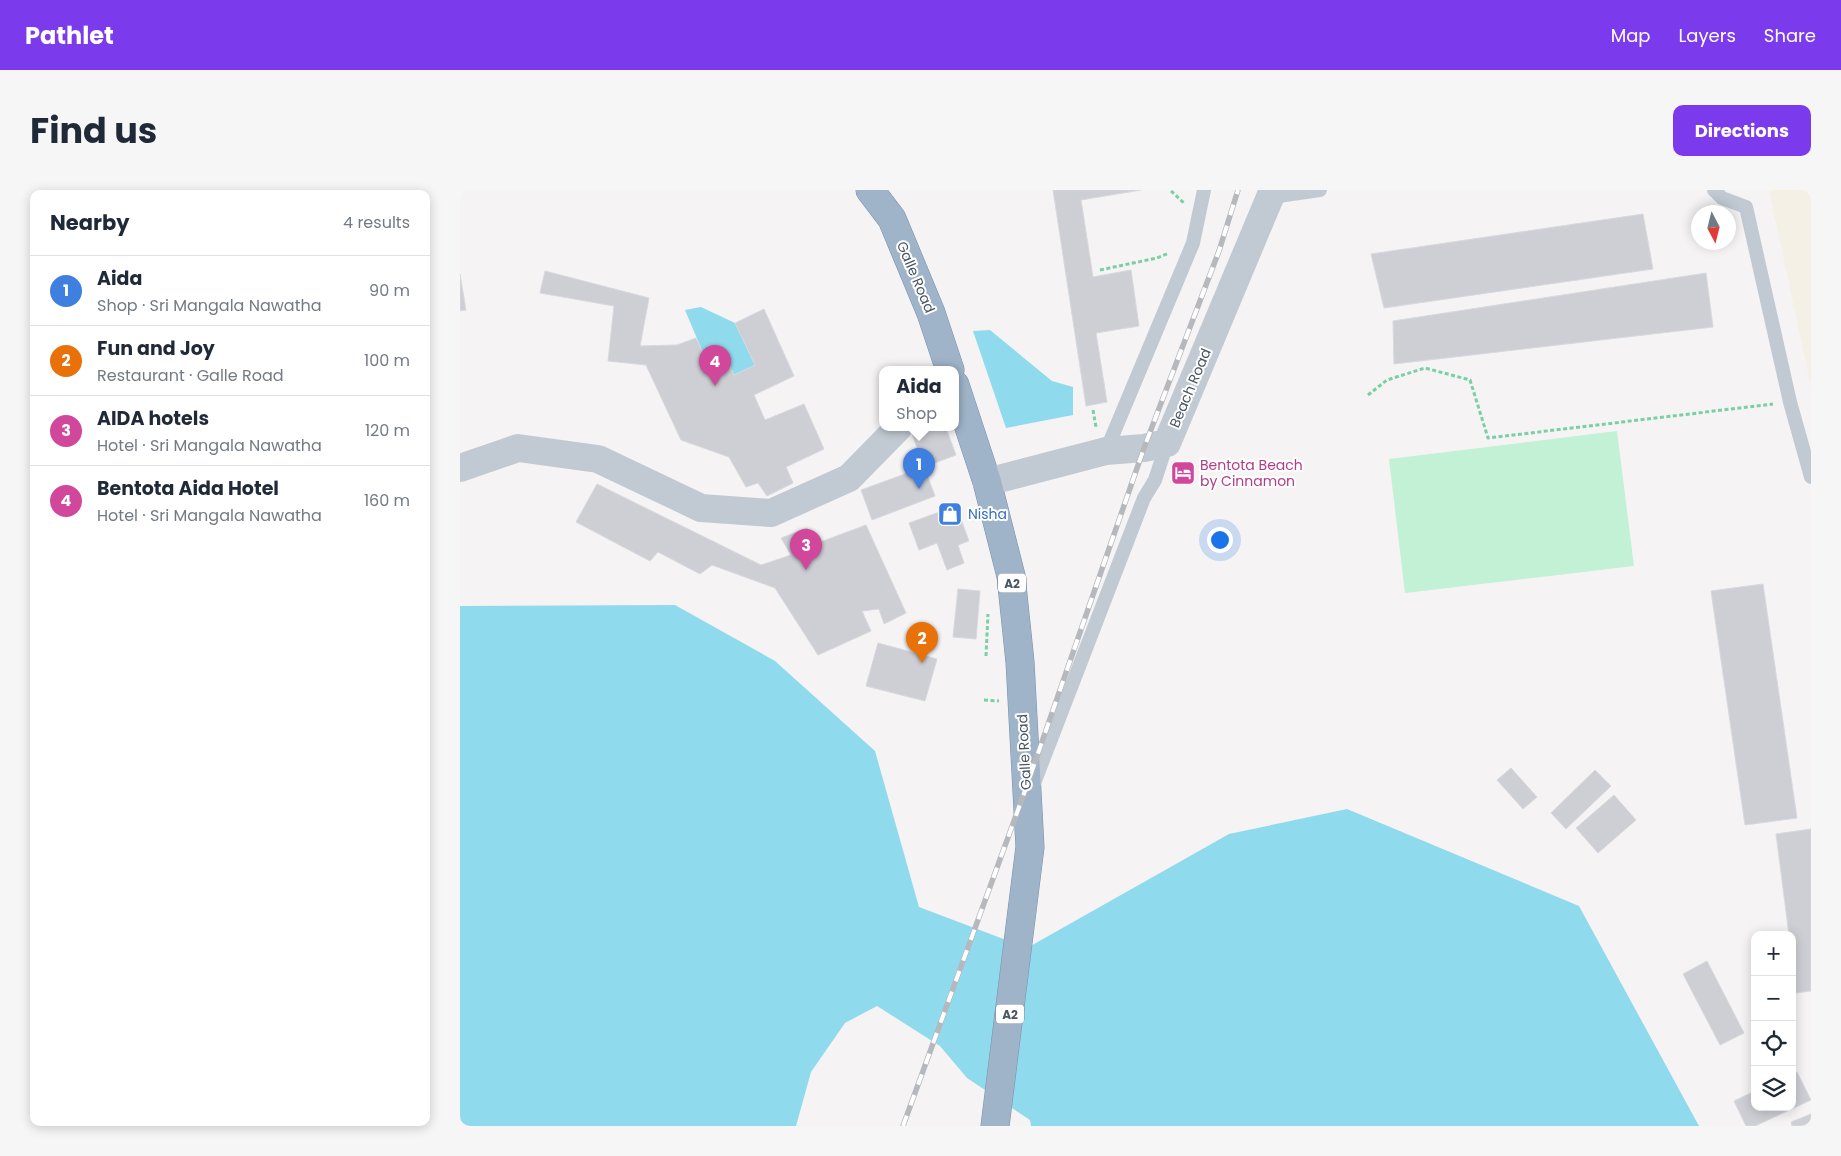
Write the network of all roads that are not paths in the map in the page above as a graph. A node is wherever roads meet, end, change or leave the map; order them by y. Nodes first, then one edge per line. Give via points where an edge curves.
1 (870, 190) edge
2 (1204, 190) edge
3 (1320, 190) edge
4 (1714, 190) edge
5 (1272, 194) edge
6 (949, 366) edge
7 (959, 402) edge
8 (895, 431) edge
9 (1102, 442) junction
10 (1167, 443) junction
11 (460, 468) edge
12 (1811, 477) edge
13 (987, 482) junction
14 (1030, 847) junction
15 (997, 1118) edge

1 - 6 highway, Galle Road via 892,219 931,313
2 - 9 lane via 1193,243
3 - 5 lane
4 - 12 lane via 1722,198 1746,207 1790,402
5 - 10 street, Beach Road
7 - 13 highway, Galle Road / A2
8 - 11 street via 849,478 771,513 701,508 598,459 518,448
9 - 10 street, Beach Road via 1144,448
9 - 13 street, Beach Road
10 - 14 lane via 1032,789
13 - 14 highway, Galle Road / A2 via 1011,576 1020,662
14 - 15 highway, Galle Road / A2

